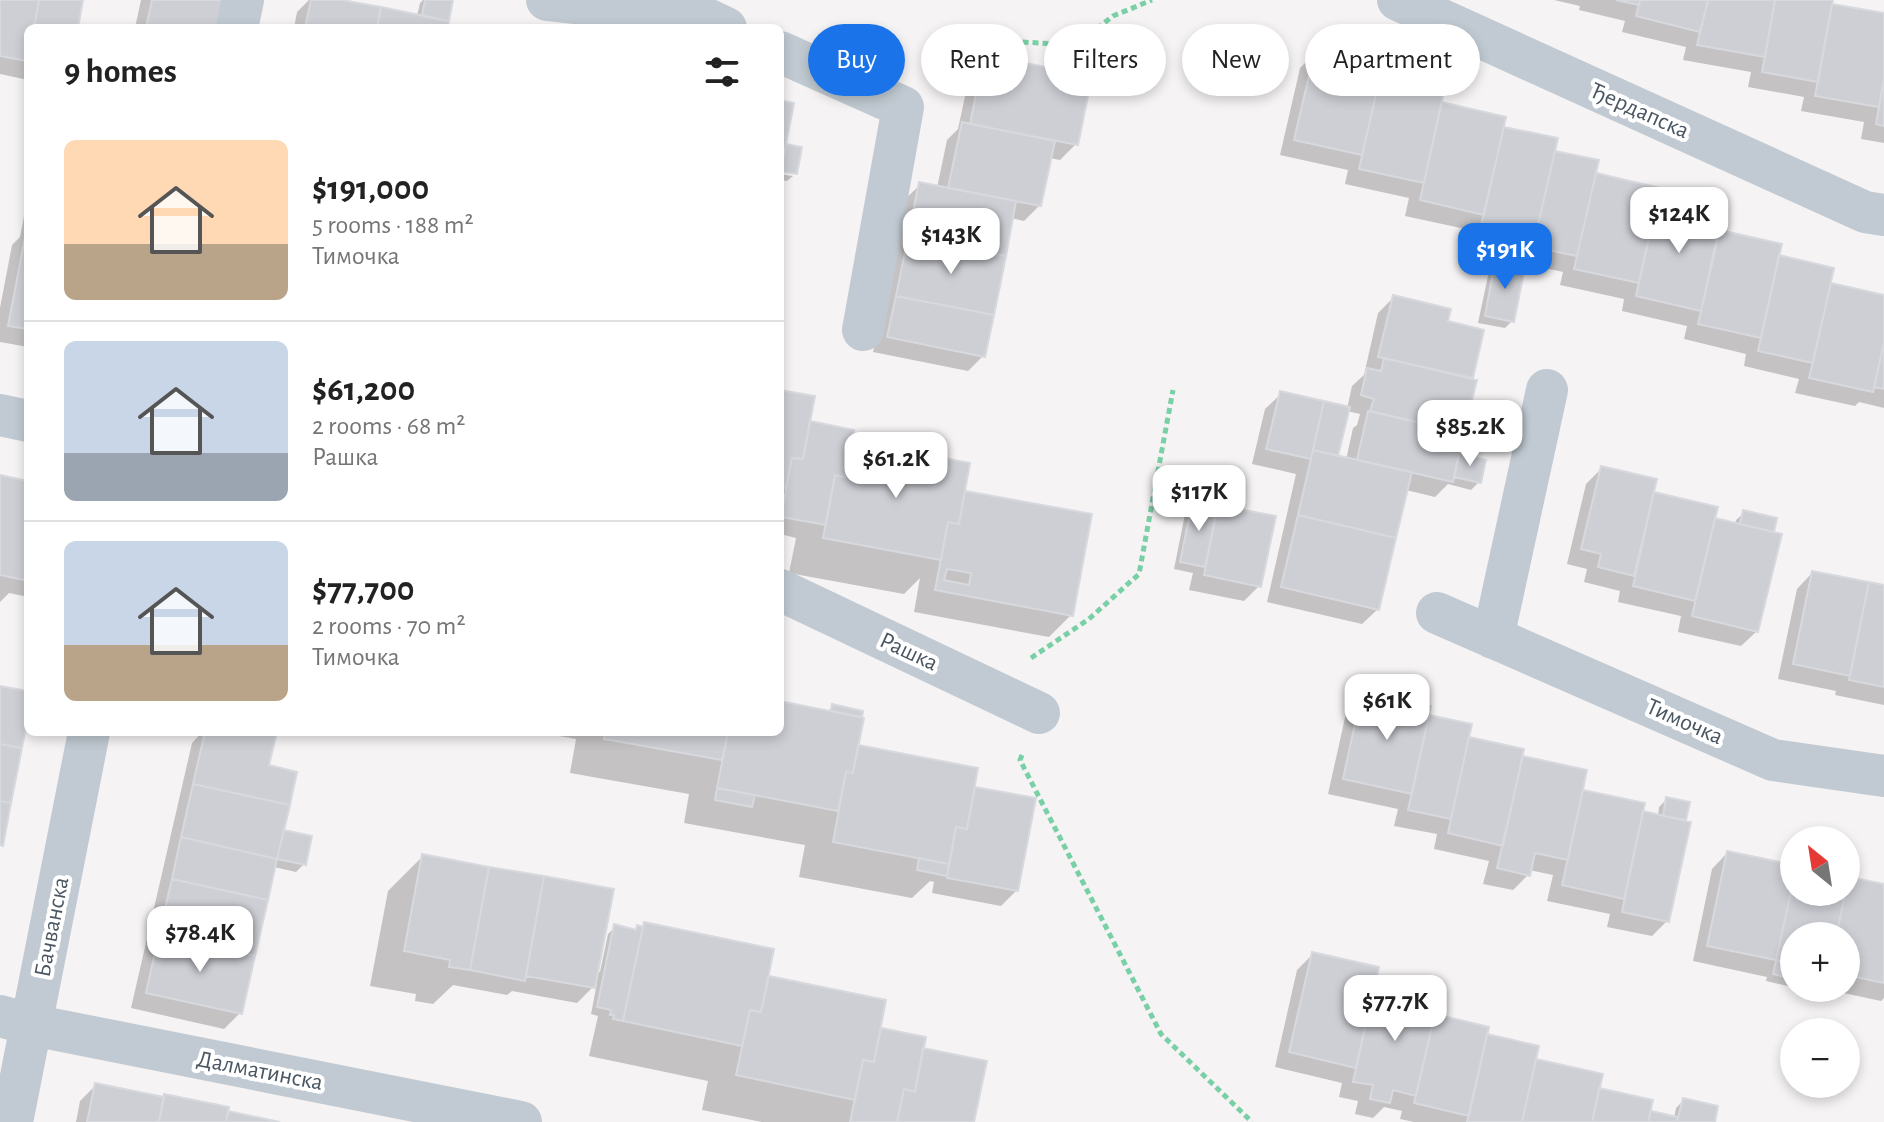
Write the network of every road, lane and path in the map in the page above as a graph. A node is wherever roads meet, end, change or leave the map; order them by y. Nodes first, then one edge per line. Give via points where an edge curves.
1 (243, 0) edge
2 (547, 0) edge
3 (1152, 0) edge
4 (1398, 0) edge
5 (238, 24) edge
6 (718, 24) edge
7 (784, 54) edge
8 (902, 114) junction
9 (1884, 215) edge
10 (863, 330) dead end
11 (1173, 390) dead end
12 (1547, 390) dead end
13 (0, 415) edge
14 (24, 420) edge
15 (784, 592) edge
16 (1437, 613) dead end
17 (1493, 638) junction
18 (987, 688) junction
19 (1039, 713) joint
20 (88, 736) edge
21 (1884, 776) edge
22 (16, 1020) edge
23 (12, 1122) edge
24 (521, 1122) edge
25 (1252, 1122) edge

1 - 5 street
2 - 6 street via 705,18
3 - 8 path via 1113,16 1076,45 985,40
4 - 9 street, Ђердапска via 1865,212
7 - 8 street via 903,107
8 - 10 street
11 - 18 path via 1139,574 1089,619
12 - 17 street
13 - 14 street
15 - 18 street, Рашка
16 - 17 street, Тимочка
17 - 21 street, Тимочка via 1773,760
18 - 19 street, Рашка
19 - 25 path via 1020,760 1161,1034
20 - 22 street, Бачванска
22 - 23 street, Бачванска
22 - 24 street, Далматинска

